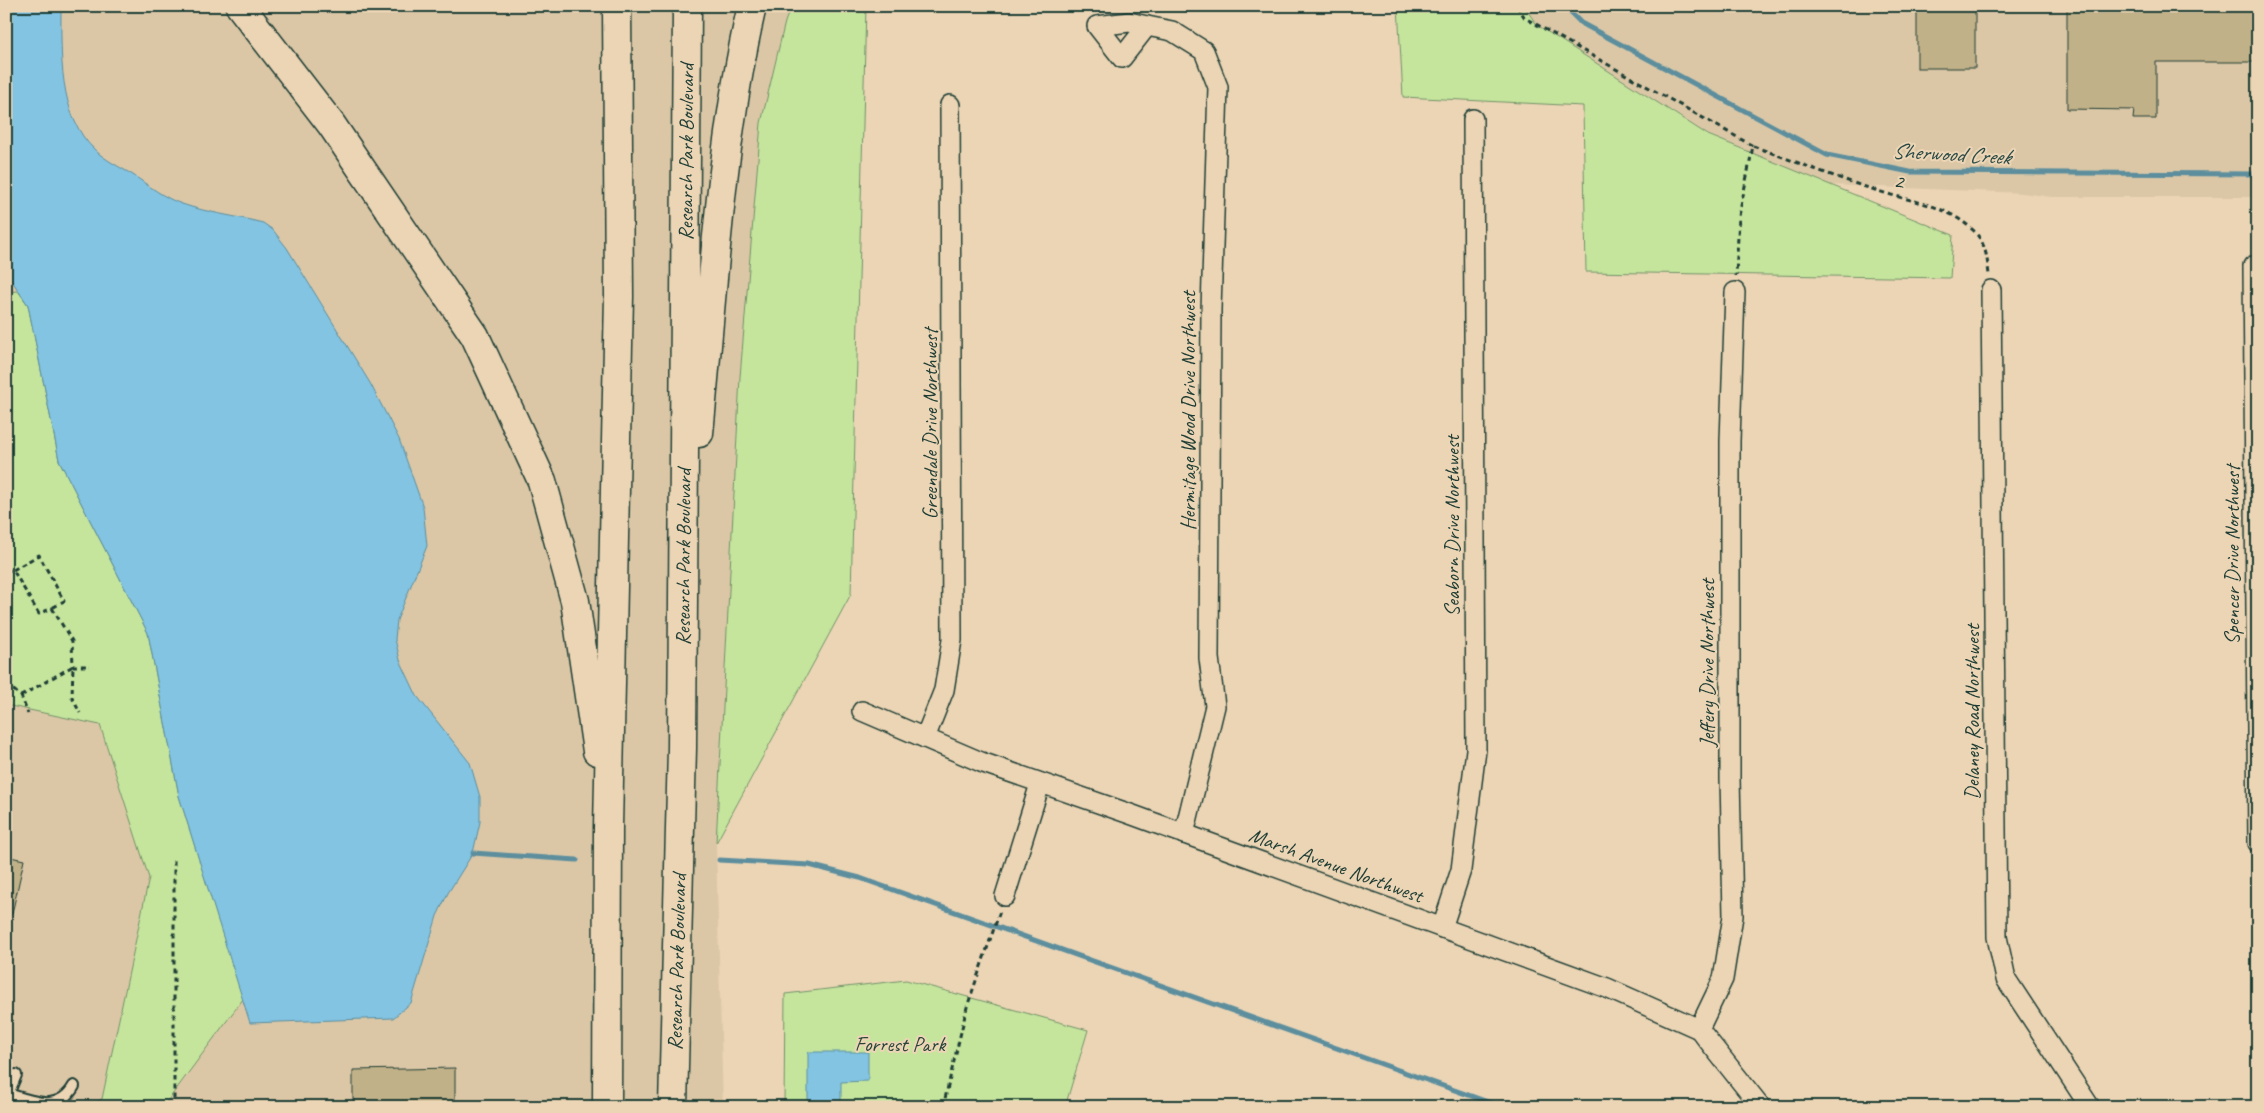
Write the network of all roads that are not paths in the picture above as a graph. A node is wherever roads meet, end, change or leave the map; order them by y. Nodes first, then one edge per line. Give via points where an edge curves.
1 (240, 6) edge
2 (617, 6) edge
3 (687, 6) edge
4 (752, 6) edge
5 (1147, 26) dead end
6 (950, 105) dead end
7 (1473, 119) dead end
8 (2252, 266) dead end
9 (1991, 290) road end
10 (1735, 292) road end
11 (681, 621) junction
12 (862, 711) dead end
13 (925, 738) junction
14 (1040, 784) junction
15 (608, 828) junction
16 (1184, 834) junction
17 (2258, 843) edge
18 (1005, 896) dead end
19 (1442, 928) junction
20 (1699, 1029) junction
21 (16, 1075) dead end
22 (74, 1086) dead end
23 (7, 1094) edge
24 (607, 1107) edge
25 (673, 1107) edge
26 (1761, 1107) edge
27 (2090, 1107) edge

1 - 15 highway via 331,124 475,336 542,481 574,601
2 - 15 highway via 619,296
3 - 11 highway, Research Park Boulevard
4 - 11 highway via 738,67 720,216
5 - 16 street, Hermitage Wood Drive Northwest via 1172,32 1204,51 1218,87 1211,310 1209,658 1215,706
6 - 13 street, Greendale Drive Northwest via 952,640 944,690
7 - 19 street, Seaborn Drive Northwest via 1476,750 1461,870
8 - 17 street, Spencer Drive Northwest
9 - 27 street, Delaney Road Northwest via 1997,937 2006,979
10 - 20 street, Jeffery Drive Northwest via 1730,451 1733,916 1724,979
11 - 25 highway, Research Park Boulevard via 682,748
12 - 13 street, Marsh Avenue Northwest
13 - 14 street, Marsh Avenue Northwest
14 - 16 street, Marsh Avenue Northwest
14 - 18 street
15 - 24 highway
16 - 19 street, Marsh Avenue Northwest
19 - 20 street, Marsh Avenue Northwest via 1607,988
20 - 26 street, Marsh Avenue Northwest
21 - 23 lane
22 - 23 lane via 64,1100 55,1104 35,1103

